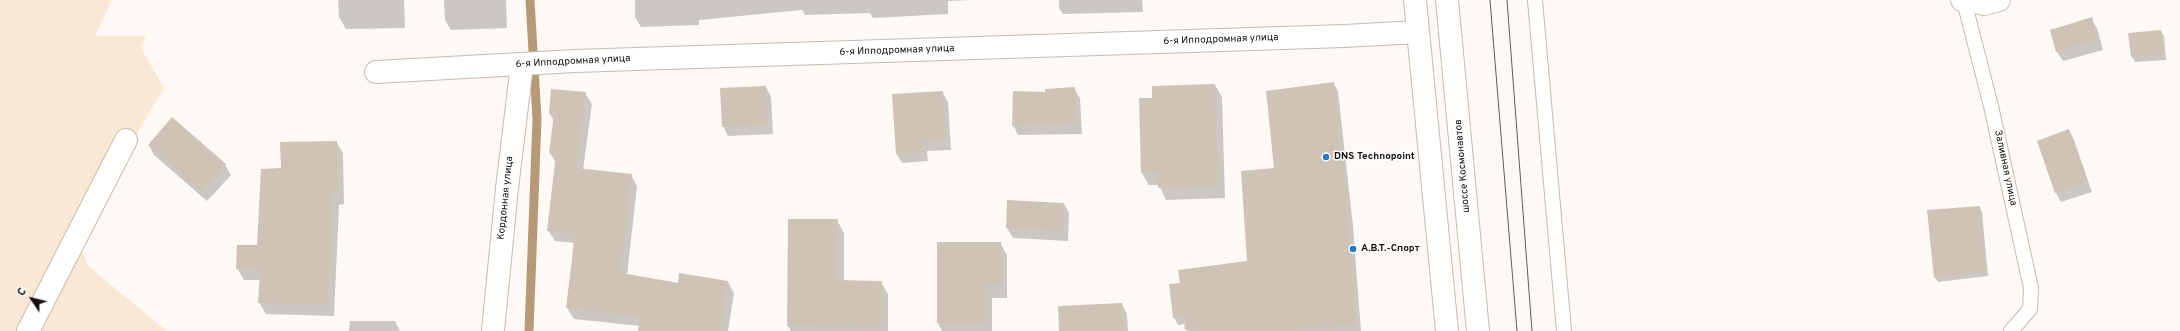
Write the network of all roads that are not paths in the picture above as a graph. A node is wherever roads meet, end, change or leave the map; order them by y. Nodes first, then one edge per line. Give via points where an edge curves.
1 (1415, 0) edge
2 (1447, 0) edge
3 (1535, 0) edge
4 (1963, 0) edge
5 (2000, 0) edge
6 (1418, 32) junction
7 (522, 65) junction
8 (376, 72) dead end
9 (126, 140) dead end
10 (28, 331) edge
11 (493, 331) edge
12 (1447, 331) edge
13 (1478, 331) edge
14 (1564, 331) edge
15 (2011, 331) edge

1 - 6 street
2 - 13 street, шоссе Космонавтов
3 - 14 lane
4 - 5 street, Заливная улица via 1984,4
4 - 15 lane, Заливная улица via 1991,106 2031,288 2030,309
6 - 7 street, 6-я Ипподромная улица via 1336,37 575,61
6 - 12 street
7 - 8 street, 6-я Ипподромная улица
7 - 11 street, Кордонная улица
9 - 10 street

